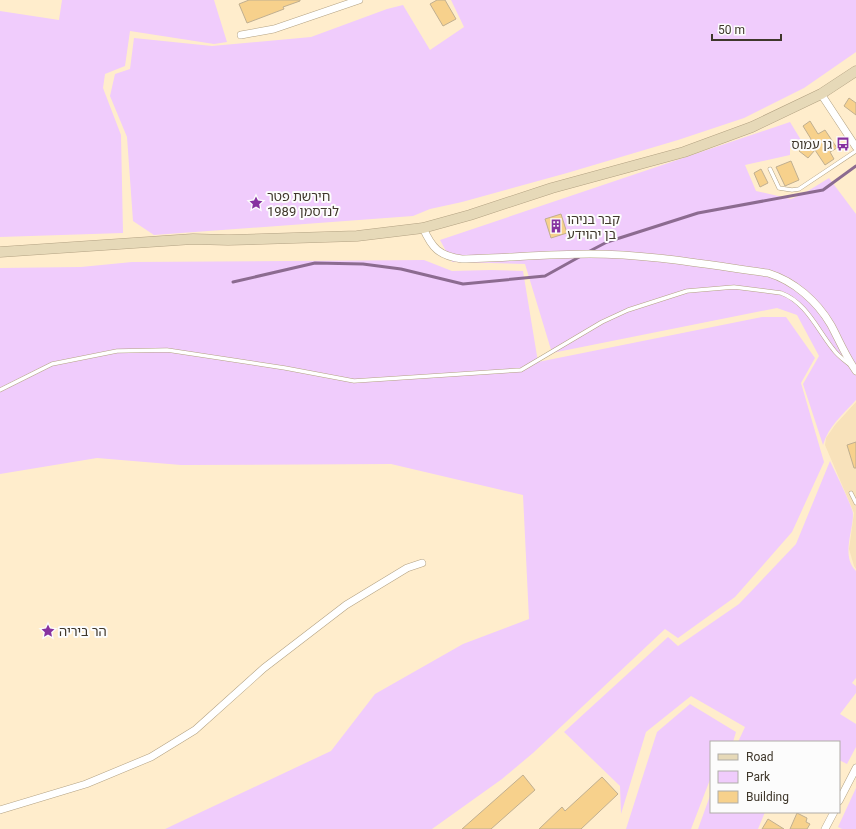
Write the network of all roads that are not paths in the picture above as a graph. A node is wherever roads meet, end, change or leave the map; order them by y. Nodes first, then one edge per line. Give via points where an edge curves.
1 (359, 0) edge
2 (240, 35) dead end
3 (856, 71) edge
4 (821, 94) junction
5 (856, 147) edge
6 (856, 150) edge
7 (770, 169) dead end
8 (423, 228) junction
9 (0, 252) edge
10 (855, 369) edge
11 (0, 390) edge
12 (851, 494) dead end
13 (856, 503) edge
14 (422, 564) dead end
15 (856, 768) edge
16 (840, 799) edge
17 (0, 810) edge
18 (833, 813) edge
19 (825, 829) edge

1 - 2 street via 274,29
3 - 4 main road
4 - 5 street
4 - 8 main road via 752,127 684,152 552,188
6 - 7 lane via 799,189 779,188
8 - 9 main road via 357,236 228,240 193,238
8 - 10 street via 432,245 450,258 618,255 662,258 781,277 795,285 818,308 830,323
10 - 11 lane via 833,350 807,312 787,295 734,287 687,291 628,310 602,322 521,370 354,381 167,350 117,351 52,364
12 - 13 lane
14 - 17 street via 407,568 346,605 264,668 195,730 151,757 86,784
15 - 16 street
18 - 19 street

